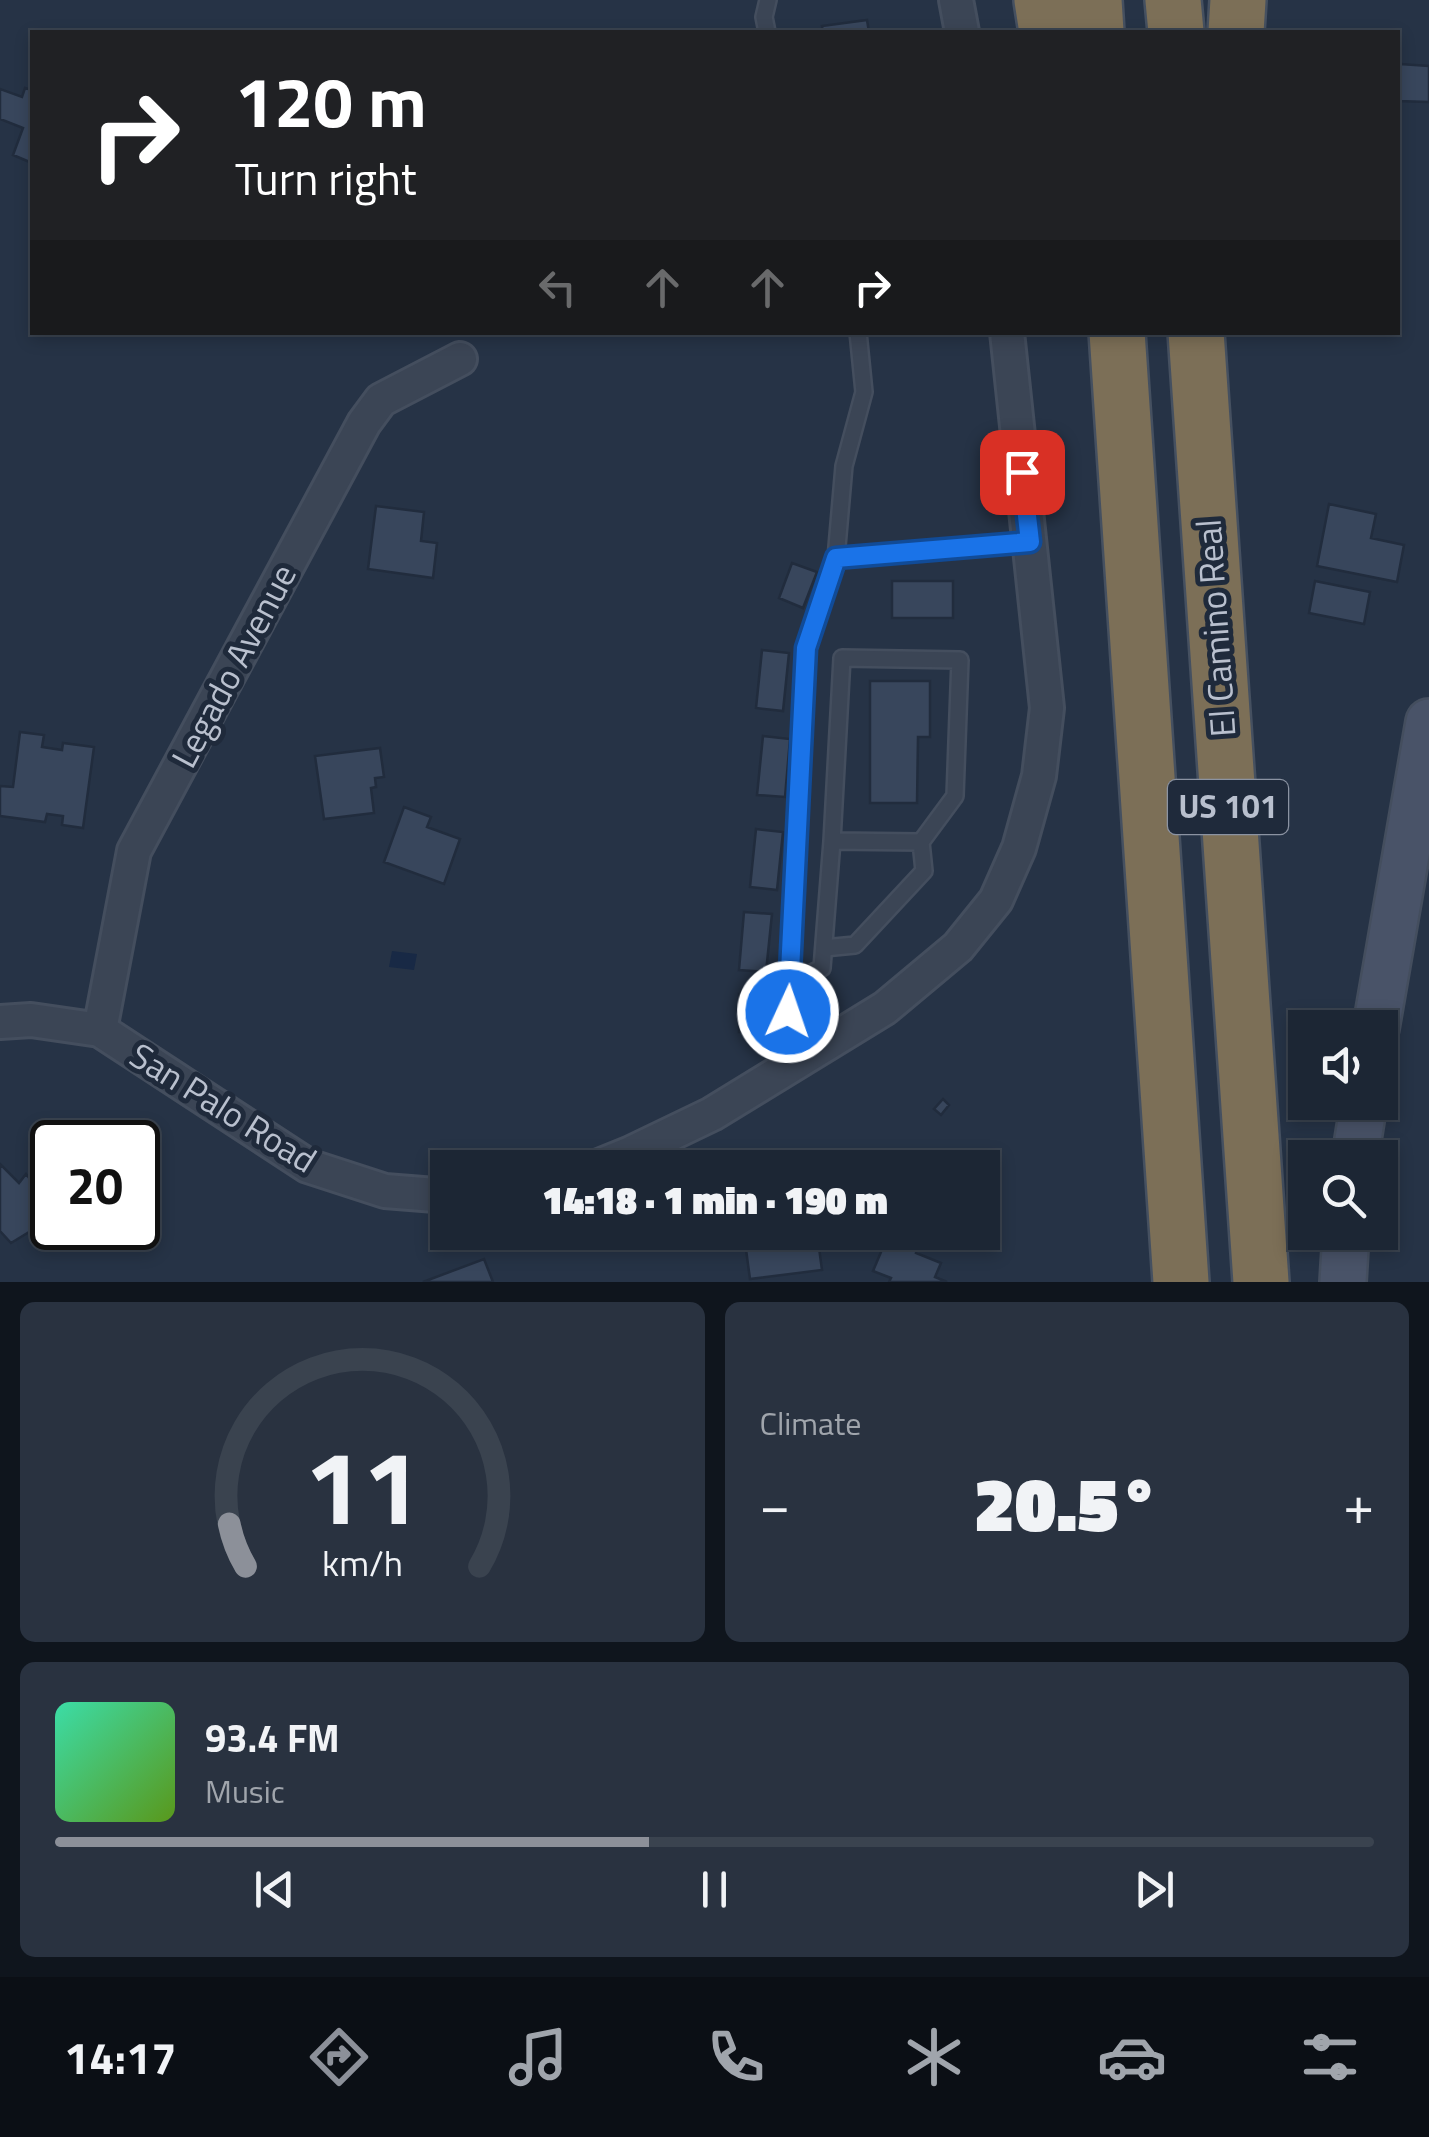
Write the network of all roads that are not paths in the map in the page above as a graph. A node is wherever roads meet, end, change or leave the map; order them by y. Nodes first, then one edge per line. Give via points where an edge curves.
1 (768, 0) edge
2 (956, 0) edge
3 (1042, 0) edge
4 (1094, 0) edge
5 (1174, 0) edge
6 (1238, 0) edge
7 (767, 30) edge
8 (962, 30) edge
9 (1047, 30) edge
10 (1096, 30) edge
11 (1176, 30) edge
12 (1236, 30) edge
13 (858, 335) edge
14 (1006, 335) edge
15 (1099, 335) edge
16 (1117, 335) edge
17 (1196, 335) edge
18 (1220, 335) edge
19 (460, 358) dead end
20 (1128, 492) junction
21 (1210, 534) junction
22 (1030, 542) junction
23 (836, 558) junction
24 (1429, 722) edge
25 (1420, 826) edge
26 (832, 842) junction
27 (922, 842) junction
28 (824, 948) junction
29 (790, 983) junction
30 (1380, 1010) edge
31 (0, 1022) edge
32 (100, 1030) junction
33 (785, 1069) junction
34 (640, 1150) edge
35 (430, 1195) edge
36 (1345, 1250) edge
37 (1181, 1282) edge
38 (1260, 1282) edge
39 (1343, 1282) edge

1 - 7 lane
2 - 8 street
3 - 9 highway
4 - 10 highway
5 - 11 highway
6 - 12 highway
13 - 23 lane via 864,392 844,466
14 - 22 street
15 - 20 highway
16 - 20 highway, US 101
17 - 21 highway, El Camino Real / US 101
18 - 21 highway
19 - 32 street, Legado Avenue via 381,400 364,423 152,817 134,851
20 - 37 highway, US 101
21 - 38 highway, El Camino Real / US 101
22 - 23 lane
22 - 33 street via 1045,742 1028,818 996,900 958,947 885,1008
23 - 29 lane via 806,648
24 - 25 main road
25 - 30 main road
26 - 27 lane
26 - 27 lane via 842,658 960,660 955,796
26 - 28 lane
27 - 28 lane via 924,872 855,945
28 - 29 lane via 822,968
29 - 33 lane
31 - 32 street, San Palo Road
32 - 35 street, San Palo Road via 308,1166 385,1192
33 - 34 street
36 - 39 main road

